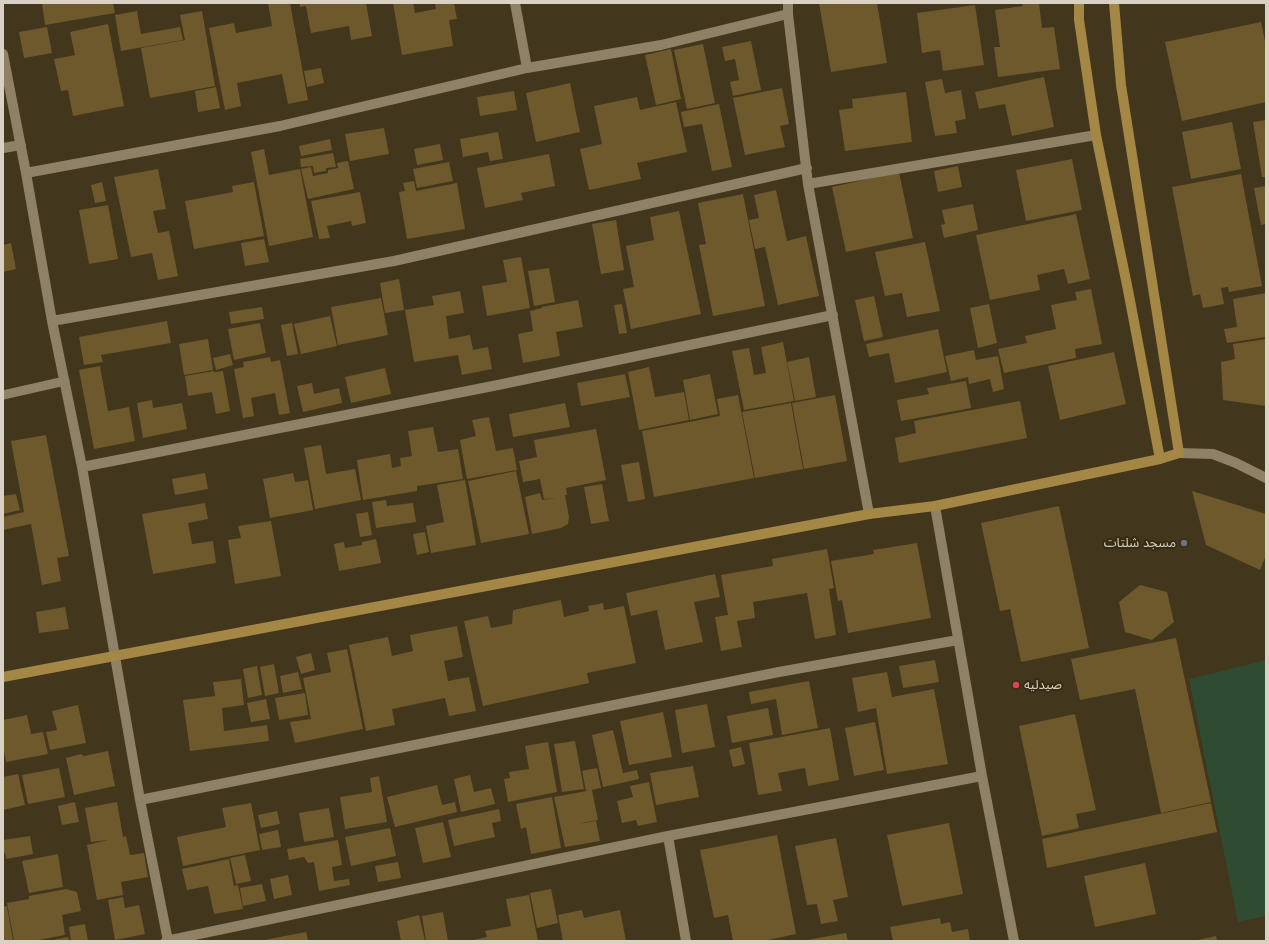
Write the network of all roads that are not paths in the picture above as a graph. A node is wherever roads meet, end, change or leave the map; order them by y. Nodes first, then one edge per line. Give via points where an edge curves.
1 (515, 3) edge
2 (788, 3) edge
3 (1079, 3) edge
4 (1114, 3) edge
5 (788, 14) junction
6 (3, 54) edge
7 (527, 68) junction
8 (1096, 135) junction
9 (21, 145) junction
10 (3, 148) edge
11 (807, 168) junction
12 (26, 173) junction
13 (808, 184) junction
14 (833, 315) junction
15 (52, 321) junction
16 (65, 381) junction
17 (3, 395) edge
18 (1179, 453) junction
19 (1160, 460) junction
20 (82, 467) junction
21 (1266, 478) edge
22 (935, 506) junction
23 (869, 514) junction
24 (958, 640) junction
25 (116, 656) junction
26 (3, 677) edge
27 (982, 776) junction
28 (140, 800) junction
29 (668, 836) junction
30 (167, 941) edge
31 (686, 941) edge
32 (1014, 941) edge

1 - 7 street
2 - 5 street
3 - 8 main road via 1079,20
4 - 18 main road via 1121,85
5 - 7 street via 661,45
5 - 11 street
6 - 9 street
7 - 12 street via 280,126
8 - 13 street
8 - 19 main road
9 - 10 street
9 - 12 street
11 - 13 street
11 - 15 street via 394,261
12 - 15 street
13 - 14 street
14 - 20 street via 498,385
14 - 23 street
15 - 16 street
16 - 17 lane
16 - 20 street
18 - 19 main road
18 - 21 street via 1213,454
19 - 22 main road
20 - 25 street
22 - 23 main road
22 - 24 street
23 - 25 main road
24 - 27 street
24 - 28 street via 779,672
25 - 26 main road
25 - 28 street
27 - 29 street
27 - 32 street
28 - 30 street
29 - 30 street
29 - 31 street

